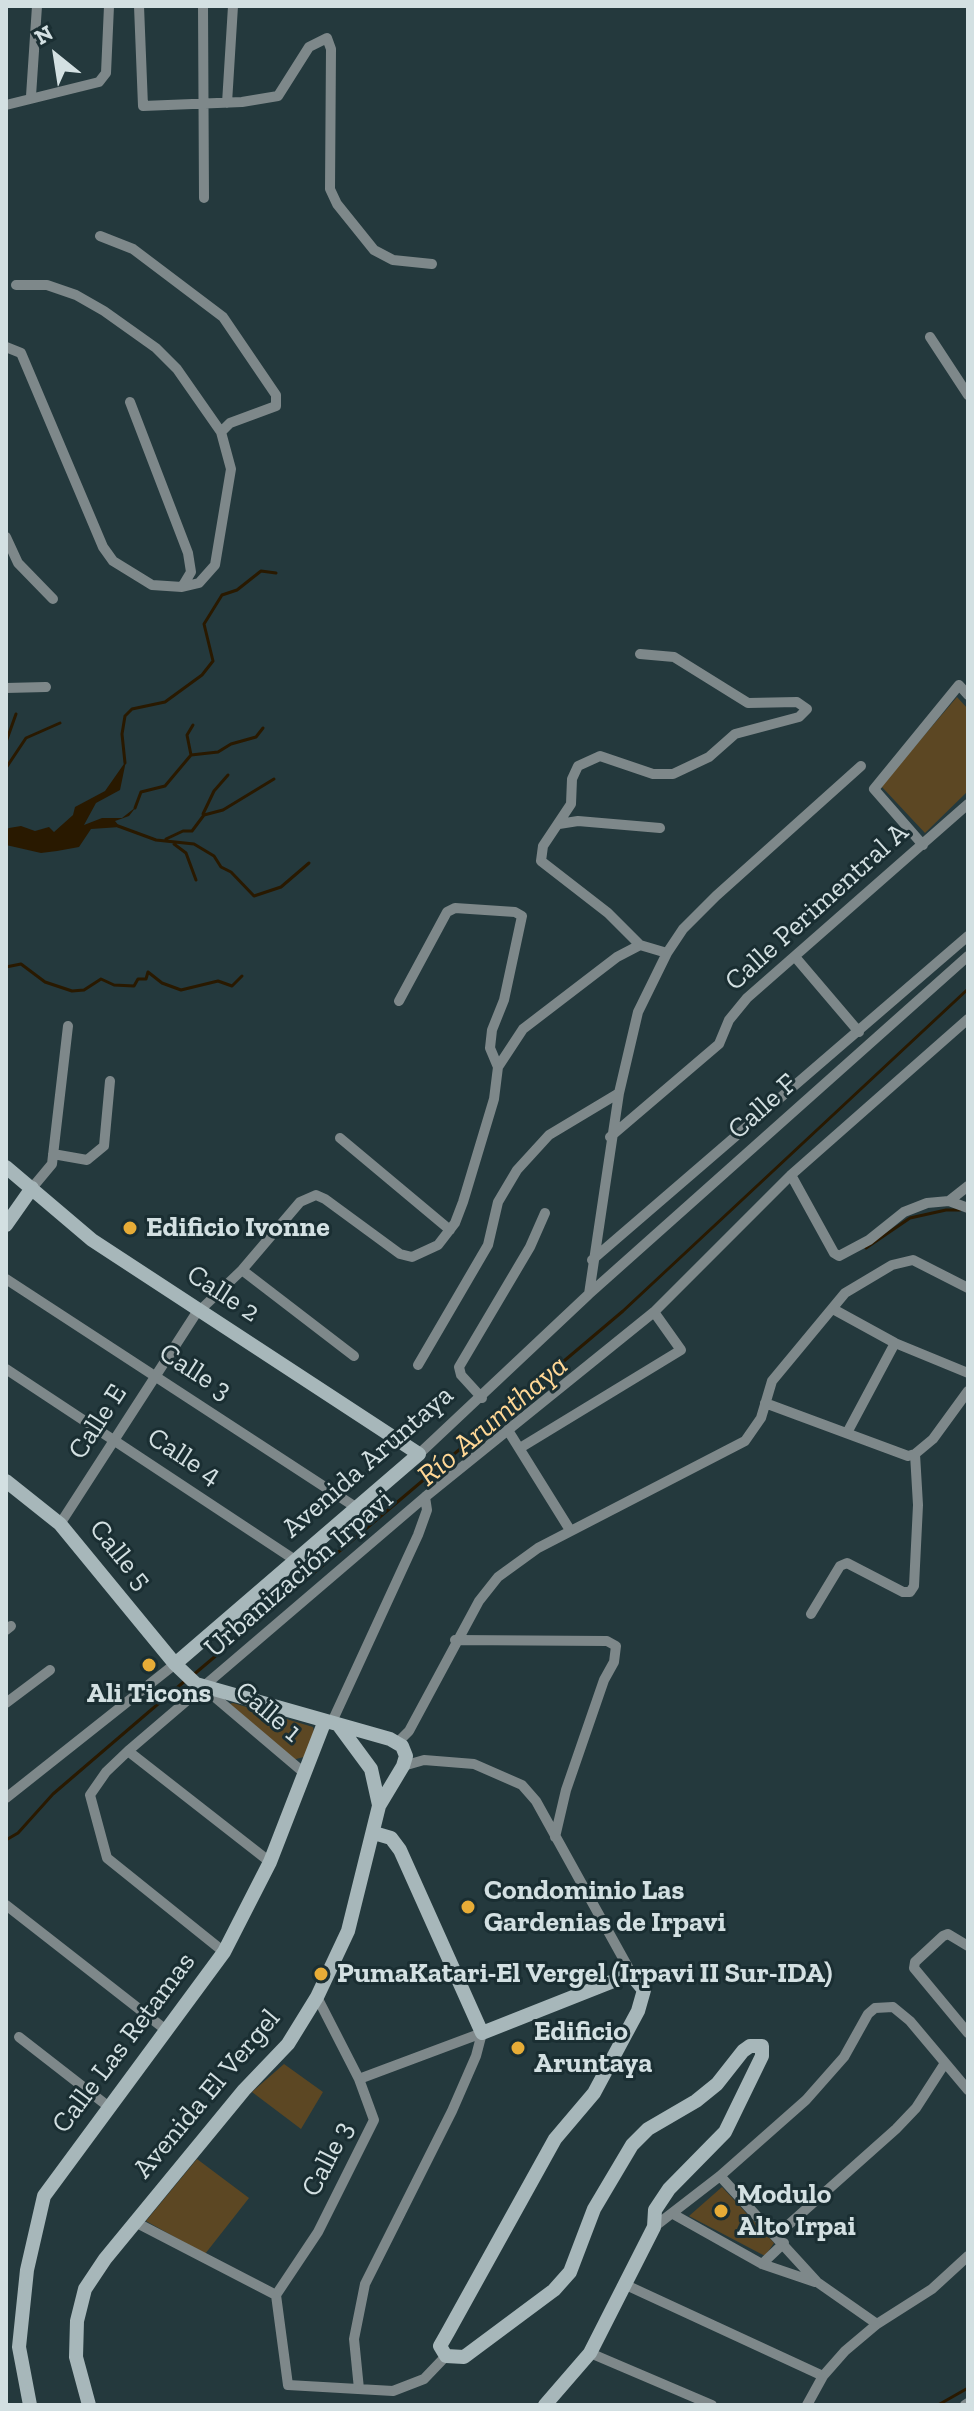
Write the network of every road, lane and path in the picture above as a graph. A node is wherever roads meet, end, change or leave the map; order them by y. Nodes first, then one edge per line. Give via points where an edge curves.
1 (37, 6) edge
2 (109, 6) edge
3 (139, 6) edge
4 (203, 6) edge
5 (233, 6) edge
6 (31, 96) junction
7 (204, 103) junction
8 (227, 103) junction
9 (6, 105) edge
10 (204, 198) dead end
11 (100, 236) dead end
12 (432, 264) dead end
13 (16, 285) dead end
14 (930, 337) dead end
15 (6, 347) edge
16 (968, 395) edge
17 (130, 402) dead end
18 (221, 432) junction
19 (6, 537) edge
20 (182, 587) junction
21 (53, 599) dead end
22 (640, 654) dead end
23 (46, 687) dead end
24 (6, 688) edge
25 (968, 695) edge
26 (861, 766) dead end
27 (968, 804) edge
28 (559, 824) junction
29 (660, 828) dead end
30 (923, 845) junction
31 (968, 936) edge
32 (640, 945) junction
33 (667, 953) junction
34 (968, 956) edge
35 (796, 958) junction
36 (399, 1001) dead end
37 (968, 1019) edge
38 (68, 1026) dead end
39 (859, 1032) junction
40 (498, 1067) junction
41 (110, 1081) dead end
42 (619, 1093) junction
43 (610, 1137) junction
44 (340, 1138) dead end
45 (53, 1154) junction
46 (6, 1167) edge
47 (791, 1175) junction
48 (968, 1186) edge
49 (32, 1188) junction
50 (949, 1201) junction
51 (968, 1208) edge
52 (545, 1213) dead end
53 (6, 1225) edge
54 (450, 1230) junction
55 (592, 1260) junction
56 (242, 1270) junction
57 (6, 1279) edge
58 (965, 1283) edge
59 (589, 1294) junction
60 (833, 1309) junction
61 (201, 1311) junction
62 (654, 1312) junction
63 (895, 1343) junction
64 (354, 1356) dead end
65 (418, 1365) dead end
66 (6, 1369) edge
67 (968, 1373) edge
68 (157, 1376) junction
69 (968, 1391) edge
70 (482, 1398) junction
71 (765, 1403) junction
72 (848, 1431) junction
73 (509, 1432) junction
74 (115, 1440) junction
75 (520, 1448) junction
76 (419, 1454) junction
77 (915, 1454) junction
78 (6, 1481) edge
79 (425, 1497) junction
80 (357, 1508) junction
81 (60, 1524) junction
82 (570, 1530) junction
83 (295, 1560) junction
84 (811, 1614) dead end
85 (455, 1640) junction
86 (179, 1668) junction
87 (50, 1670) dead end
88 (200, 1686) junction
89 (6, 1703) edge
90 (332, 1725) junction
91 (380, 1739) junction
92 (398, 1742) junction
93 (128, 1751) junction
94 (369, 1765) junction
95 (400, 1769) junction
96 (303, 1772) junction
97 (6, 1798) edge
98 (379, 1806) junction
99 (374, 1833) junction
100 (555, 1837) junction
101 (270, 1862) junction
102 (6, 1905) edge
103 (968, 1946) edge
104 (224, 1952) junction
105 (634, 1978) junction
106 (317, 1997) junction
107 (166, 2030) junction
108 (482, 2033) junction
109 (968, 2033) edge
110 (19, 2037) dead end
111 (945, 2063) junction
112 (359, 2079) junction
113 (968, 2090) edge
114 (109, 2107) junction
115 (720, 2176) junction
116 (673, 2214) junction
117 (135, 2222) junction
118 (654, 2227) junction
119 (780, 2239) junction
120 (968, 2256) edge
121 (762, 2264) junction
122 (817, 2282) junction
123 (626, 2285) junction
124 (276, 2295) junction
125 (877, 2324) junction
126 (590, 2353) junction
127 (446, 2356) junction
128 (823, 2376) junction
129 (359, 2389) junction
130 (30, 2405) edge
131 (89, 2405) edge
132 (545, 2405) edge
133 (712, 2405) edge
134 (807, 2405) edge

1 - 6 street
2 - 6 street via 106,73 99,82
3 - 7 street via 143,106
4 - 7 street
5 - 8 street
6 - 9 street
7 - 8 street
7 - 10 street
8 - 12 street via 278,96 309,47 327,38 330,189 374,250 393,260
11 - 18 street via 133,249 223,317 276,395 276,406 230,423
13 - 18 street via 47,285 76,295 156,348
14 - 16 street
15 - 20 street via 21,353 113,561 152,585
17 - 20 street via 188,553 191,572
18 - 20 street via 231,469 215,565 199,583
19 - 21 street via 18,563
22 - 28 street via 674,657 748,703 797,702 807,709 799,717 735,734 709,757 673,774 653,774 600,756 586,760 572,779 571,804
23 - 24 street
25 - 30 street via 959,685 874,789
26 - 33 street via 716,896
27 - 30 street, Calle Perimentral A
28 - 29 street
28 - 32 street via 543,846 541,861
30 - 35 street, Calle Perimentral A
31 - 39 street
32 - 33 street
32 - 40 street via 523,1029
33 - 42 street via 638,1012
34 - 59 street, Calle F
35 - 39 street
35 - 43 street, Calle Perimentral A via 747,998 719,1044
36 - 40 street via 447,912 464,908 522,916 492,1030 490,1048
37 - 47 street, Urbanización Irpavi
38 - 45 street
39 - 55 street
40 - 54 street via 494,1099
41 - 45 street via 104,1146 87,1160
42 - 43 street
42 - 65 street via 549,1135 517,1170 498,1202 488,1245
43 - 55 street
44 - 54 street
45 - 49 street via 52,1164
46 - 49 street, Calle 2
47 - 50 street via 839,1256 913,1208
47 - 62 street, Urbanización Irpavi
48 - 50 street
49 - 53 street
49 - 61 street, Calle 2 via 92,1240
50 - 51 street
52 - 70 street via 459,1367
54 - 56 street, Calle E via 438,1245 412,1257 385,1245 316,1195 300,1202
55 - 59 street
56 - 61 street, Calle E
56 - 64 street
57 - 68 street, Calle 3
58 - 60 street via 913,1260 892,1265 845,1293
59 - 70 street, Avenida Aruntaya
60 - 63 street
60 - 71 street via 784,1363
61 - 68 street, Calle E
61 - 76 street, Calle 2
62 - 73 street, Urbanización Irpavi
62 - 75 street via 681,1350
63 - 67 street
63 - 72 street
66 - 74 street, Calle 4
68 - 74 street, Calle E
68 - 80 street, Calle 3
69 - 77 street via 933,1439
70 - 76 street, Avenida Aruntaya
71 - 72 street
71 - 82 street via 745,1441
72 - 77 street via 900,1454
73 - 75 street
73 - 79 street, Urbanización Irpavi
74 - 81 street, Calle E
74 - 83 street, Calle 4
75 - 82 street
76 - 80 street, Avenida Aruntaya
77 - 84 street via 914,1586 903,1592 847,1563
78 - 81 street, Calle 5
79 - 88 street, Urbanización Irpavi
79 - 90 street via 427,1510 418,1535
80 - 83 street, Avenida Aruntaya
81 - 86 street, Calle 5
82 - 85 street via 498,1577
83 - 86 street, Avenida Aruntaya
85 - 92 street via 409,1731
85 - 100 street via 607,1641 616,1646
86 - 88 street
86 - 97 street
87 - 89 street
88 - 90 street
88 - 93 street, Urbanización Irpavi
88 - 96 street, Calle 1
90 - 91 street
90 - 94 street
90 - 96 street, Calle Las Retamas
91 - 92 street
91 - 94 street via 370,1748
92 - 95 street via 405,1750
93 - 101 street
93 - 104 street, Urbanización Irpavi via 90,1795 107,1858
94 - 95 street via 387,1776
94 - 98 street
95 - 98 street
95 - 100 street via 424,1760 474,1764 522,1785
96 - 101 street, Calle Las Retamas
98 - 99 street, Avenida El Vergel
99 - 106 street, Avenida El Vergel via 348,1931
99 - 108 street via 391,1838 400,1850
100 - 105 street
101 - 104 street, Calle Las Retamas
102 - 107 street
103 - 109 street via 943,1936 914,1968
104 - 107 street, Calle Las Retamas
105 - 108 street via 621,1978
105 - 127 street via 644,1990 638,2011 594,2093 555,2139 440,2346
106 - 112 street, Calle 3
106 - 117 street, Avenida El Vergel via 278,2056
107 - 114 street, Calle Las Retamas
108 - 112 street
108 - 129 street via 452,2111 365,2284 354,2339
110 - 114 street
111 - 113 street
111 - 115 street via 893,2007 875,2008 830,2076
111 - 119 street via 916,2108
112 - 124 street, Calle 3 via 373,2129 318,2232
114 - 130 street, Calle Las Retamas via 44,2196 27,2270 19,2347
115 - 116 street
115 - 119 street
116 - 118 street
116 - 121 street
117 - 124 street
117 - 131 street, Avenida El Vergel via 93,2275 79,2308 76,2357
118 - 123 street
118 - 127 street via 655,2210 669,2189 725,2132 762,2046 743,2051 717,2084 632,2145 594,2209 570,2272 554,2290 464,2357
119 - 121 street
119 - 122 street
120 - 125 street via 932,2289
121 - 122 street
122 - 125 street
123 - 126 street
123 - 128 street
124 - 129 street via 288,2385
125 - 128 street
126 - 132 street
126 - 133 street
127 - 129 street via 424,2379 393,2391
128 - 134 street

